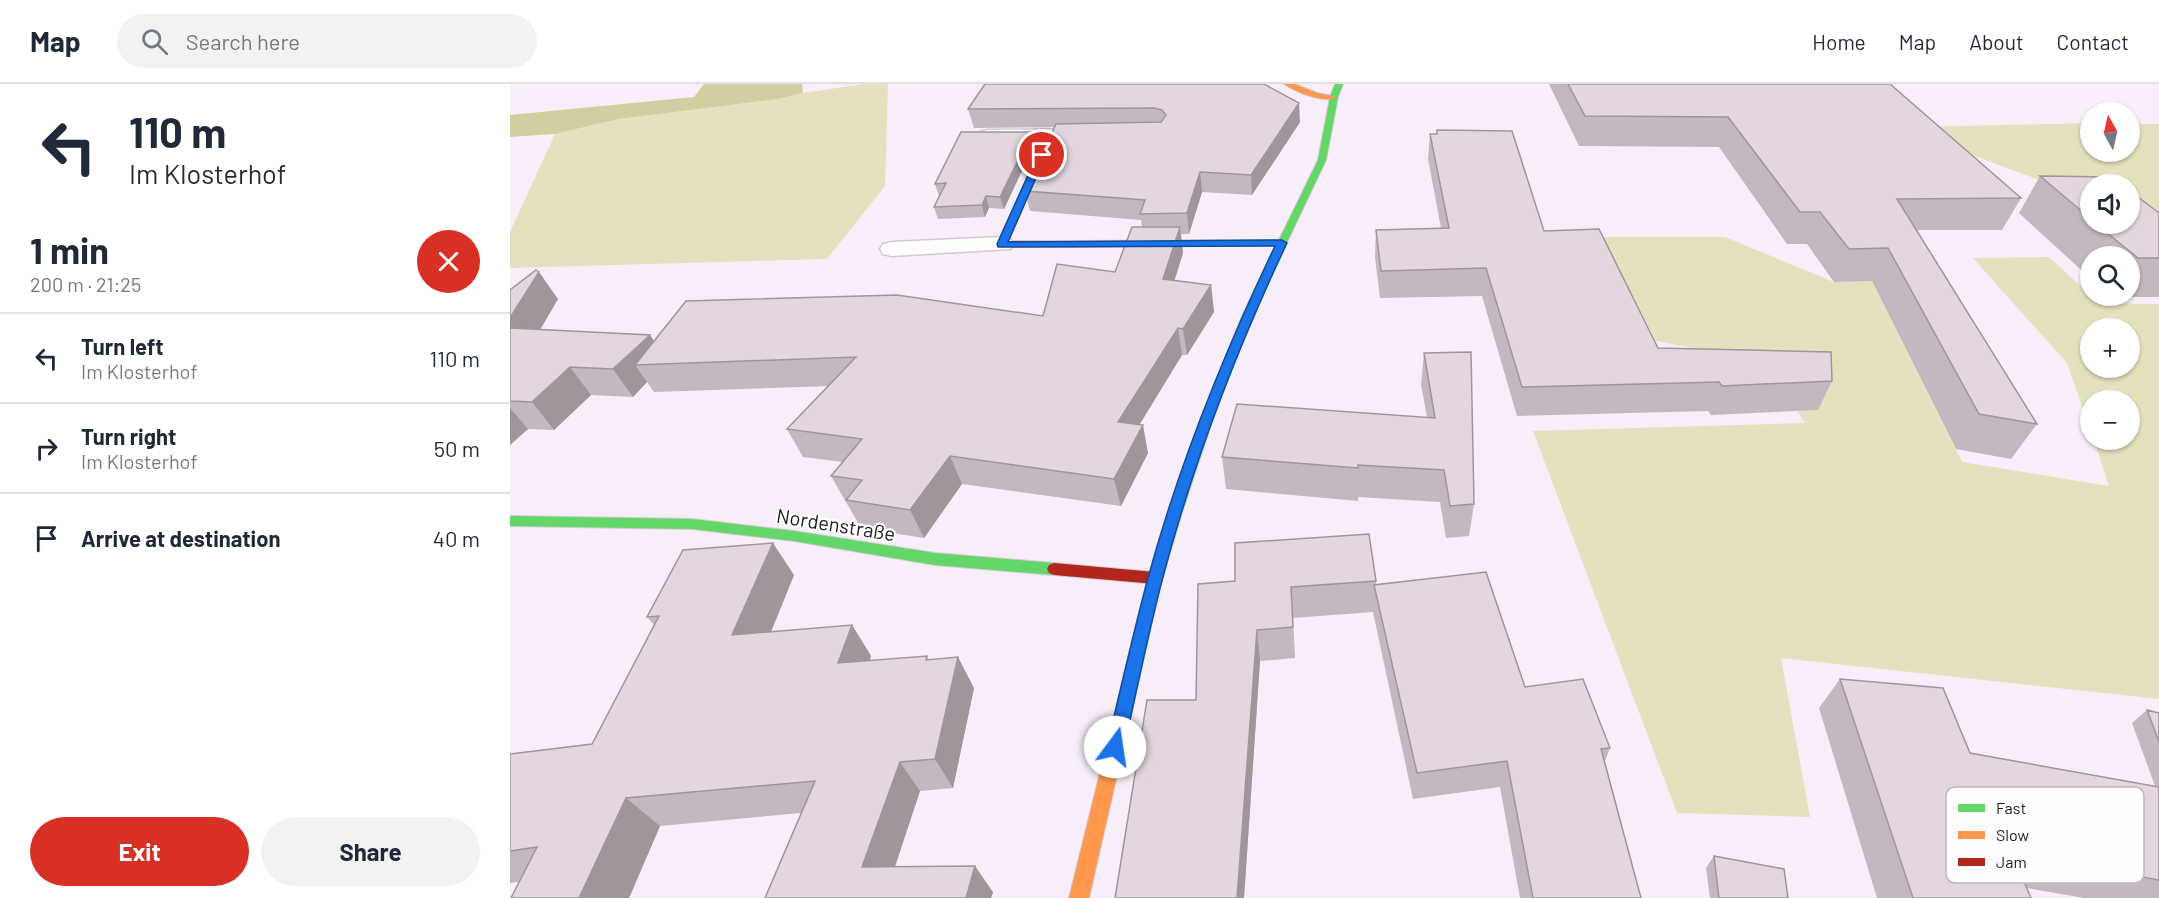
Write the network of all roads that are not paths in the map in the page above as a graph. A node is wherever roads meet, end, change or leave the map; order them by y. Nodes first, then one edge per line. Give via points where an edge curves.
1 (1288, 84) edge
2 (1337, 90) edge
3 (1051, 135) junction
4 (1110, 135) edge
5 (969, 136) edge
6 (1282, 243) junction
7 (1002, 244) junction
8 (892, 249) dead end
9 (510, 521) edge
10 (1155, 578) junction
11 (1079, 898) edge

1 - 2 street via 1316,95
2 - 6 street via 1322,160
3 - 4 street
3 - 5 street
3 - 7 street
6 - 7 street
6 - 10 street via 1247,316 1205,424
7 - 8 street
9 - 10 street, Nordenstraße via 692,524 935,559
10 - 11 street

